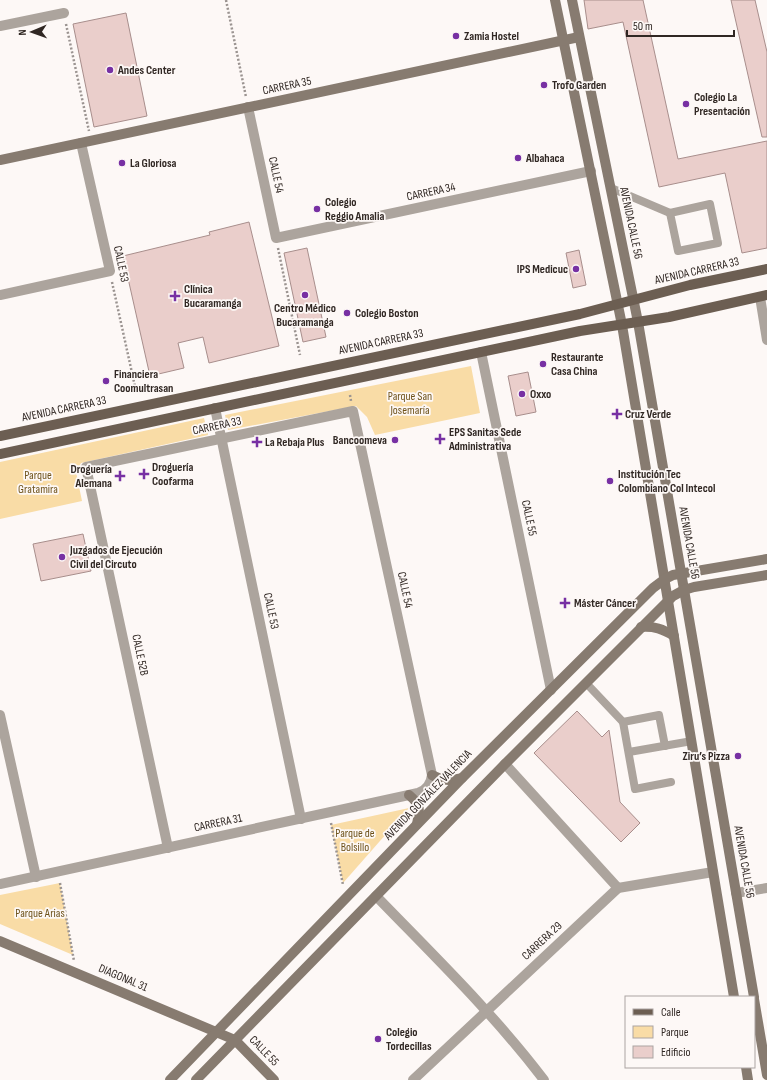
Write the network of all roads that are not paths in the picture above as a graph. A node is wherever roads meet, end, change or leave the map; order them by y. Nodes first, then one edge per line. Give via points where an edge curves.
1 (555, 0) edge
2 (572, 0) edge
3 (64, 13) road end
4 (0, 26) edge
5 (579, 37) junction
6 (564, 41) junction
7 (248, 107) junction
8 (86, 142) junction
9 (0, 160) edge
10 (591, 171) junction
11 (611, 188) junction
12 (670, 213) junction
13 (276, 238) joint
14 (767, 269) edge
15 (0, 295) edge
16 (763, 296) edge
17 (634, 300) junction
18 (619, 304) junction
19 (638, 322) junction
20 (622, 325) junction
21 (767, 340) edge
22 (481, 352) junction
23 (215, 408) junction
24 (353, 411) joint
25 (0, 436) edge
26 (222, 439) junction
27 (0, 454) edge
28 (86, 467) joint
29 (767, 559) edge
30 (681, 574) junction
31 (767, 575) edge
32 (665, 579) junction
33 (684, 590) junction
34 (668, 600) junction
35 (641, 627) junction
36 (674, 636) junction
37 (586, 683) junction
38 (551, 690) junction
39 (0, 715) edge
40 (623, 722) junction
41 (692, 741) junction
42 (665, 746) junction
43 (629, 752) junction
44 (505, 764) junction
45 (432, 775) junction
46 (462, 778) junction
47 (671, 782) dead end
48 (409, 795) junction
49 (301, 819) junction
50 (417, 824) junction
51 (168, 848) junction
52 (713, 872) junction
53 (36, 877) junction
54 (0, 884) edge
55 (618, 888) junction
56 (767, 888) edge
57 (736, 894) junction
58 (376, 896) junction
59 (0, 941) edge
60 (734, 996) edge
61 (754, 996) edge
62 (755, 1004) edge
63 (487, 1011) junction
64 (216, 1032) junction
65 (235, 1040) junction
66 (746, 1068) edge
67 (767, 1075) edge
68 (767, 1079) edge
69 (170, 1080) edge
70 (196, 1080) edge
71 (274, 1080) edge
72 (413, 1080) edge
73 (544, 1080) edge
74 (748, 1080) edge
75 (761, 1080) edge

1 - 6 street
2 - 5 street, AVENIDA CALLE 56
3 - 4 street
5 - 6 street, CARRERA 35
5 - 11 street, AVENIDA CALLE 56
6 - 7 street, CARRERA 35
6 - 10 street
7 - 8 street, CARRERA 35
7 - 13 street, CALLE 54
8 - 9 street, CARRERA 35
8 - 15 street, CALLE 53 via 110,271
10 - 13 street, CARRERA 34
10 - 18 street
11 - 12 lane
11 - 17 street, AVENIDA CALLE 56
12 - 12 lane via 678,251 718,243 710,204
14 - 17 main road, AVENIDA CARRERA 33
16 - 19 main road
16 - 21 street
17 - 18 main road, AVENIDA CARRERA 33
17 - 19 street, AVENIDA CALLE 56
18 - 20 street
18 - 25 main road, AVENIDA CARRERA 33
19 - 20 main road
19 - 30 street, AVENIDA CALLE 56
20 - 22 main road
20 - 32 street
22 - 23 main road
22 - 38 street, CALLE 55
23 - 26 street, CALLE 53
23 - 27 main road
24 - 26 street, CARRERA 33
24 - 45 street, CALLE 54
26 - 28 street, CARRERA 33
26 - 49 street, CALLE 53
28 - 51 street, CALLE 52B
29 - 30 street, AVENIDA GONZÁLEZ VALENCIA
30 - 32 street, AVENIDA GONZÁLEZ VALENCIA
30 - 33 street, AVENIDA CALLE 56
31 - 33 street
32 - 34 street
32 - 38 street, AVENIDA GONZÁLEZ VALENCIA
33 - 34 street
33 - 57 street, AVENIDA CALLE 56
34 - 35 street
34 - 36 street
35 - 36 street via 657,627
35 - 37 street
36 - 41 street
37 - 40 lane
37 - 44 street
38 - 46 street, AVENIDA GONZÁLEZ VALENCIA
39 - 53 street
40 - 42 lane via 660,715
40 - 43 lane
41 - 42 lane
41 - 52 street
42 - 43 lane
43 - 47 lane via 635,789
44 - 55 street
44 - 58 street
45 - 46 street via 443,781
45 - 48 street, CARRERA 31 via 426,788
46 - 50 street, AVENIDA GONZÁLEZ VALENCIA
48 - 49 street, CARRERA 31
48 - 50 street via 420,807
49 - 51 street, CARRERA 31
50 - 64 street, AVENIDA GONZÁLEZ VALENCIA
51 - 53 street, CARRERA 31
52 - 55 street
52 - 60 street
53 - 54 street, CARRERA 31
55 - 63 street, CARRERA 29
56 - 57 street
57 - 61 street, AVENIDA CALLE 56
58 - 63 street
58 - 65 street
59 - 64 street, DIAGONAL 31
62 - 67 street, AVENIDA CALLE 56
63 - 72 street, CARRERA 29
63 - 73 street
64 - 65 street, DIAGONAL 31
64 - 69 street, AVENIDA GONZÁLEZ VALENCIA
65 - 70 street
65 - 71 street, CALLE 55
66 - 74 street
68 - 75 street

